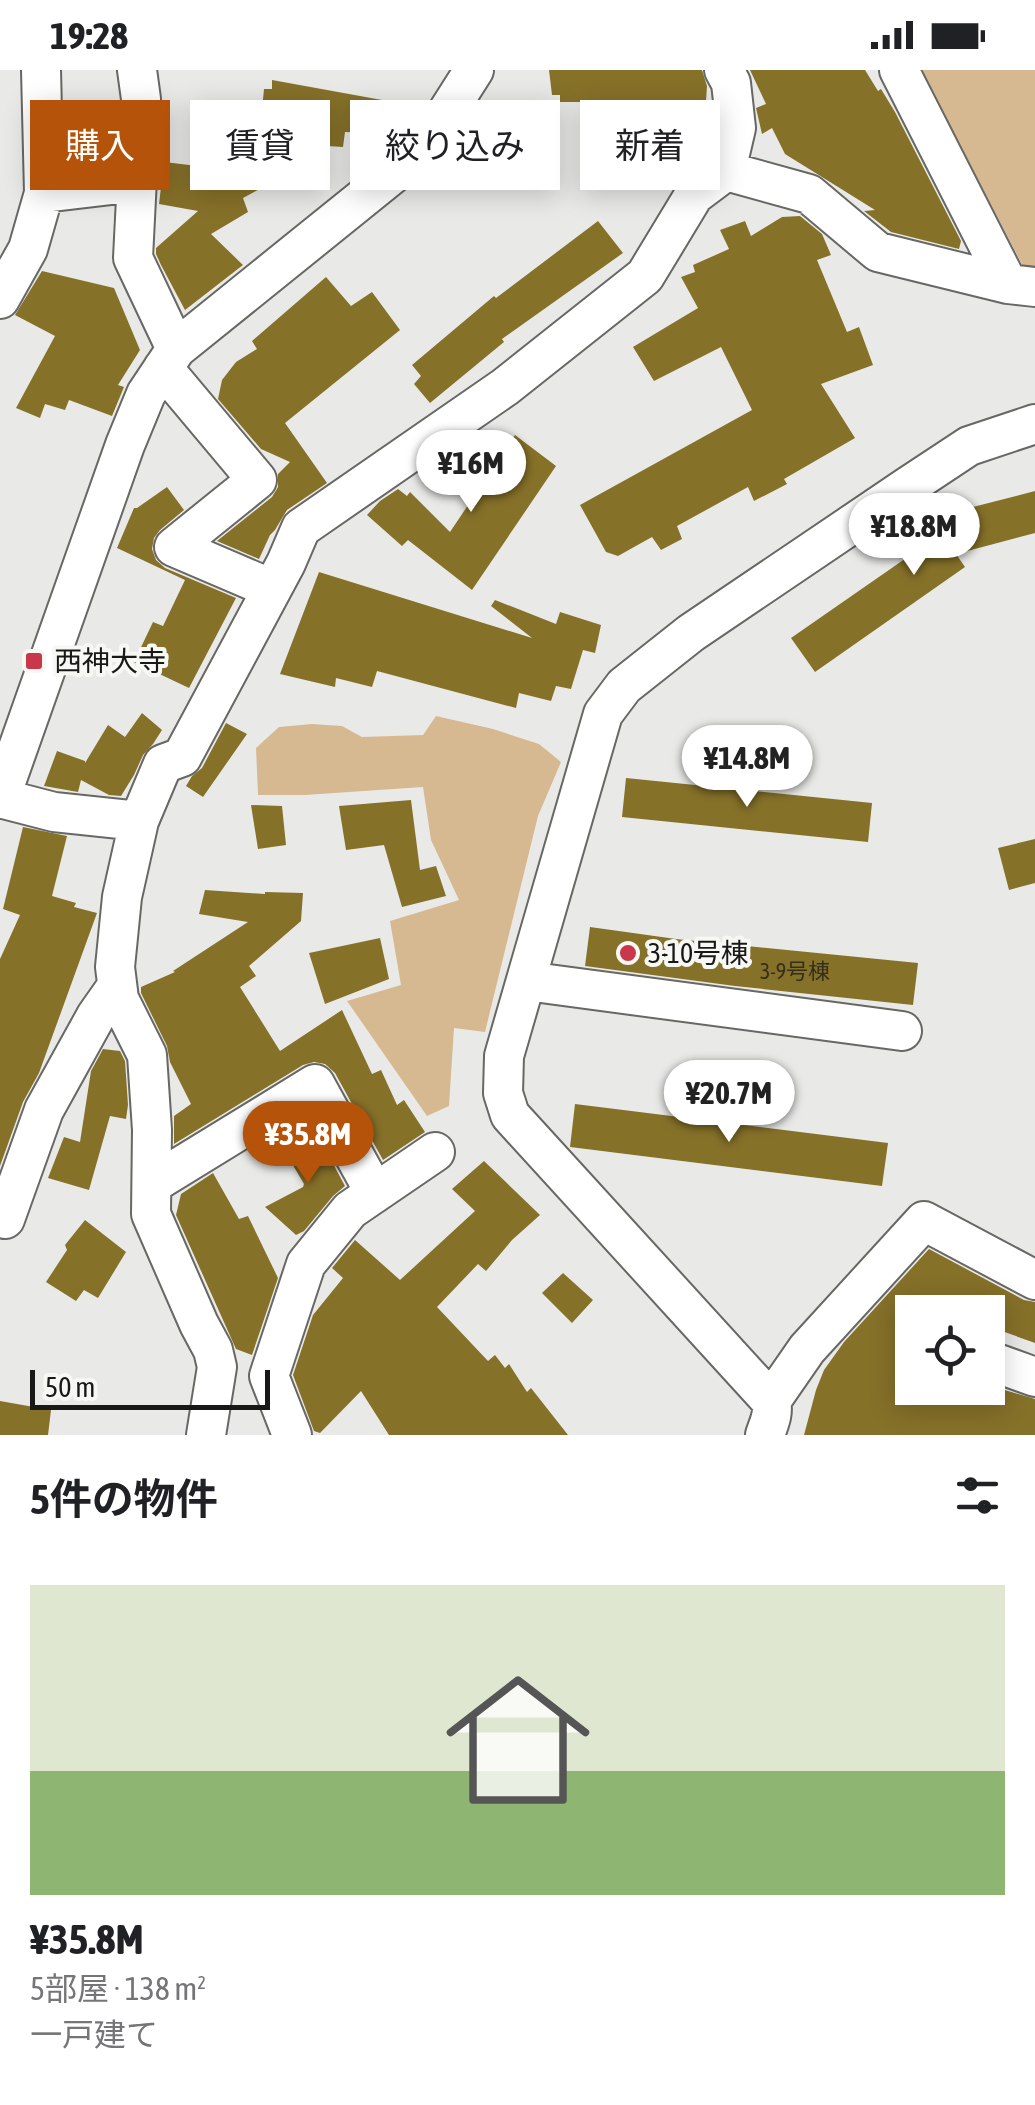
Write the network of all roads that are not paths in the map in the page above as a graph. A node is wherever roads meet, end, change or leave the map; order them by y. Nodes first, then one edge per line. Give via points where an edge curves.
1 (41, 70) edge
2 (137, 70) edge
3 (474, 70) edge
4 (724, 70) edge
5 (899, 70) edge
6 (141, 100) edge
7 (726, 171) junction
8 (69, 190) edge
9 (137, 190) edge
10 (44, 193) junction
11 (1022, 286) edge
12 (0, 300) edge
13 (169, 359) junction
14 (1035, 424) edge
15 (279, 576) junction
16 (0, 798) edge
17 (139, 821) junction
18 (526, 981) junction
19 (118, 986) junction
20 (902, 1030) dead end
21 (435, 1152) dead end
22 (152, 1184) junction
23 (375, 1193) junction
24 (5, 1218) dead end
25 (1035, 1280) edge
26 (215, 1357) junction
27 (1005, 1366) edge
28 (269, 1376) junction
29 (1035, 1377) edge
30 (768, 1418) edge
31 (206, 1435) edge
32 (292, 1435) edge

1 - 10 street
2 - 6 street
3 - 13 street via 409,162
4 - 7 street via 736,128
5 - 11 street
7 - 11 street via 809,194 878,252
7 - 15 street via 694,195 645,276 505,387 300,528
8 - 10 street
9 - 13 street via 133,258
10 - 12 street via 28,249
13 - 15 street via 257,480 174,547
13 - 16 street via 125,445
14 - 18 street via 968,446 624,686 603,714
15 - 17 street via 182,757 162,764
16 - 17 street
17 - 19 street via 122,896
18 - 20 street
18 - 30 street via 504,1056 510,1115
19 - 22 street via 147,1055
19 - 24 street via 44,1110
21 - 23 street
22 - 23 street via 315,1084
22 - 26 street via 151,1214
23 - 28 street via 350,1210 306,1264
25 - 30 street via 924,1222 807,1348
26 - 28 street
26 - 31 street
27 - 29 street
28 - 32 street

